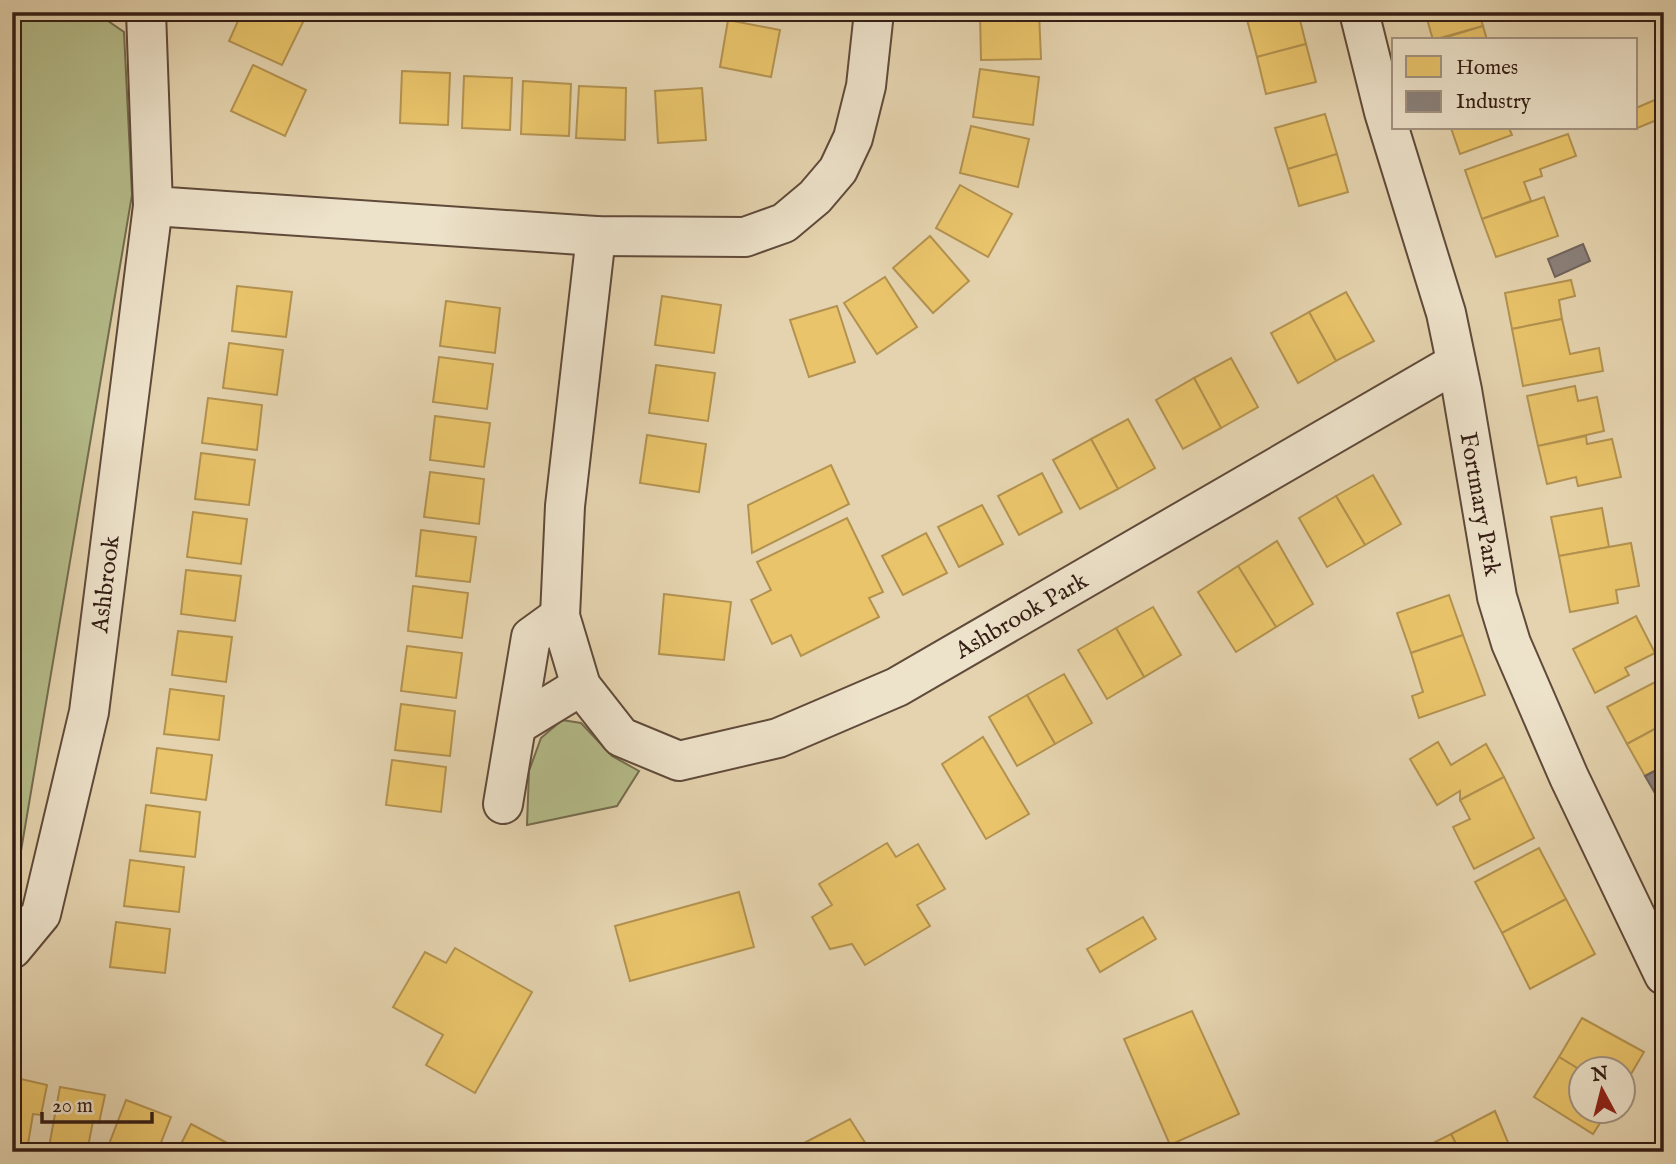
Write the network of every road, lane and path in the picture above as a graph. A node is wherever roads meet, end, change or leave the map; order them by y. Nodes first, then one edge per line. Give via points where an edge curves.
1 (146, 12) edge
2 (874, 12) edge
3 (1359, 12) edge
4 (153, 206) junction
5 (596, 236) junction
6 (1456, 363) junction
7 (561, 616) junction
8 (582, 686) junction
9 (517, 725) junction
10 (503, 804) dead end
11 (12, 949) edge
12 (1664, 975) edge

1 - 4 street, Ashbrook
2 - 5 street via 866,86 853,138 838,170 784,223 745,237
3 - 6 street, Fortmary Park via 1384,112 1446,313
4 - 5 street
4 - 11 street, Ashbrook via 89,712 41,914
5 - 7 street, Ashbrook Park via 565,506
6 - 8 street, Ashbrook Park via 897,687 778,738 679,761 621,737
6 - 12 street, Fortmary Park via 1497,597 1511,643 1573,787
7 - 8 street, Ashbrook Park
7 - 9 street via 531,637
8 - 9 street
9 - 10 street

